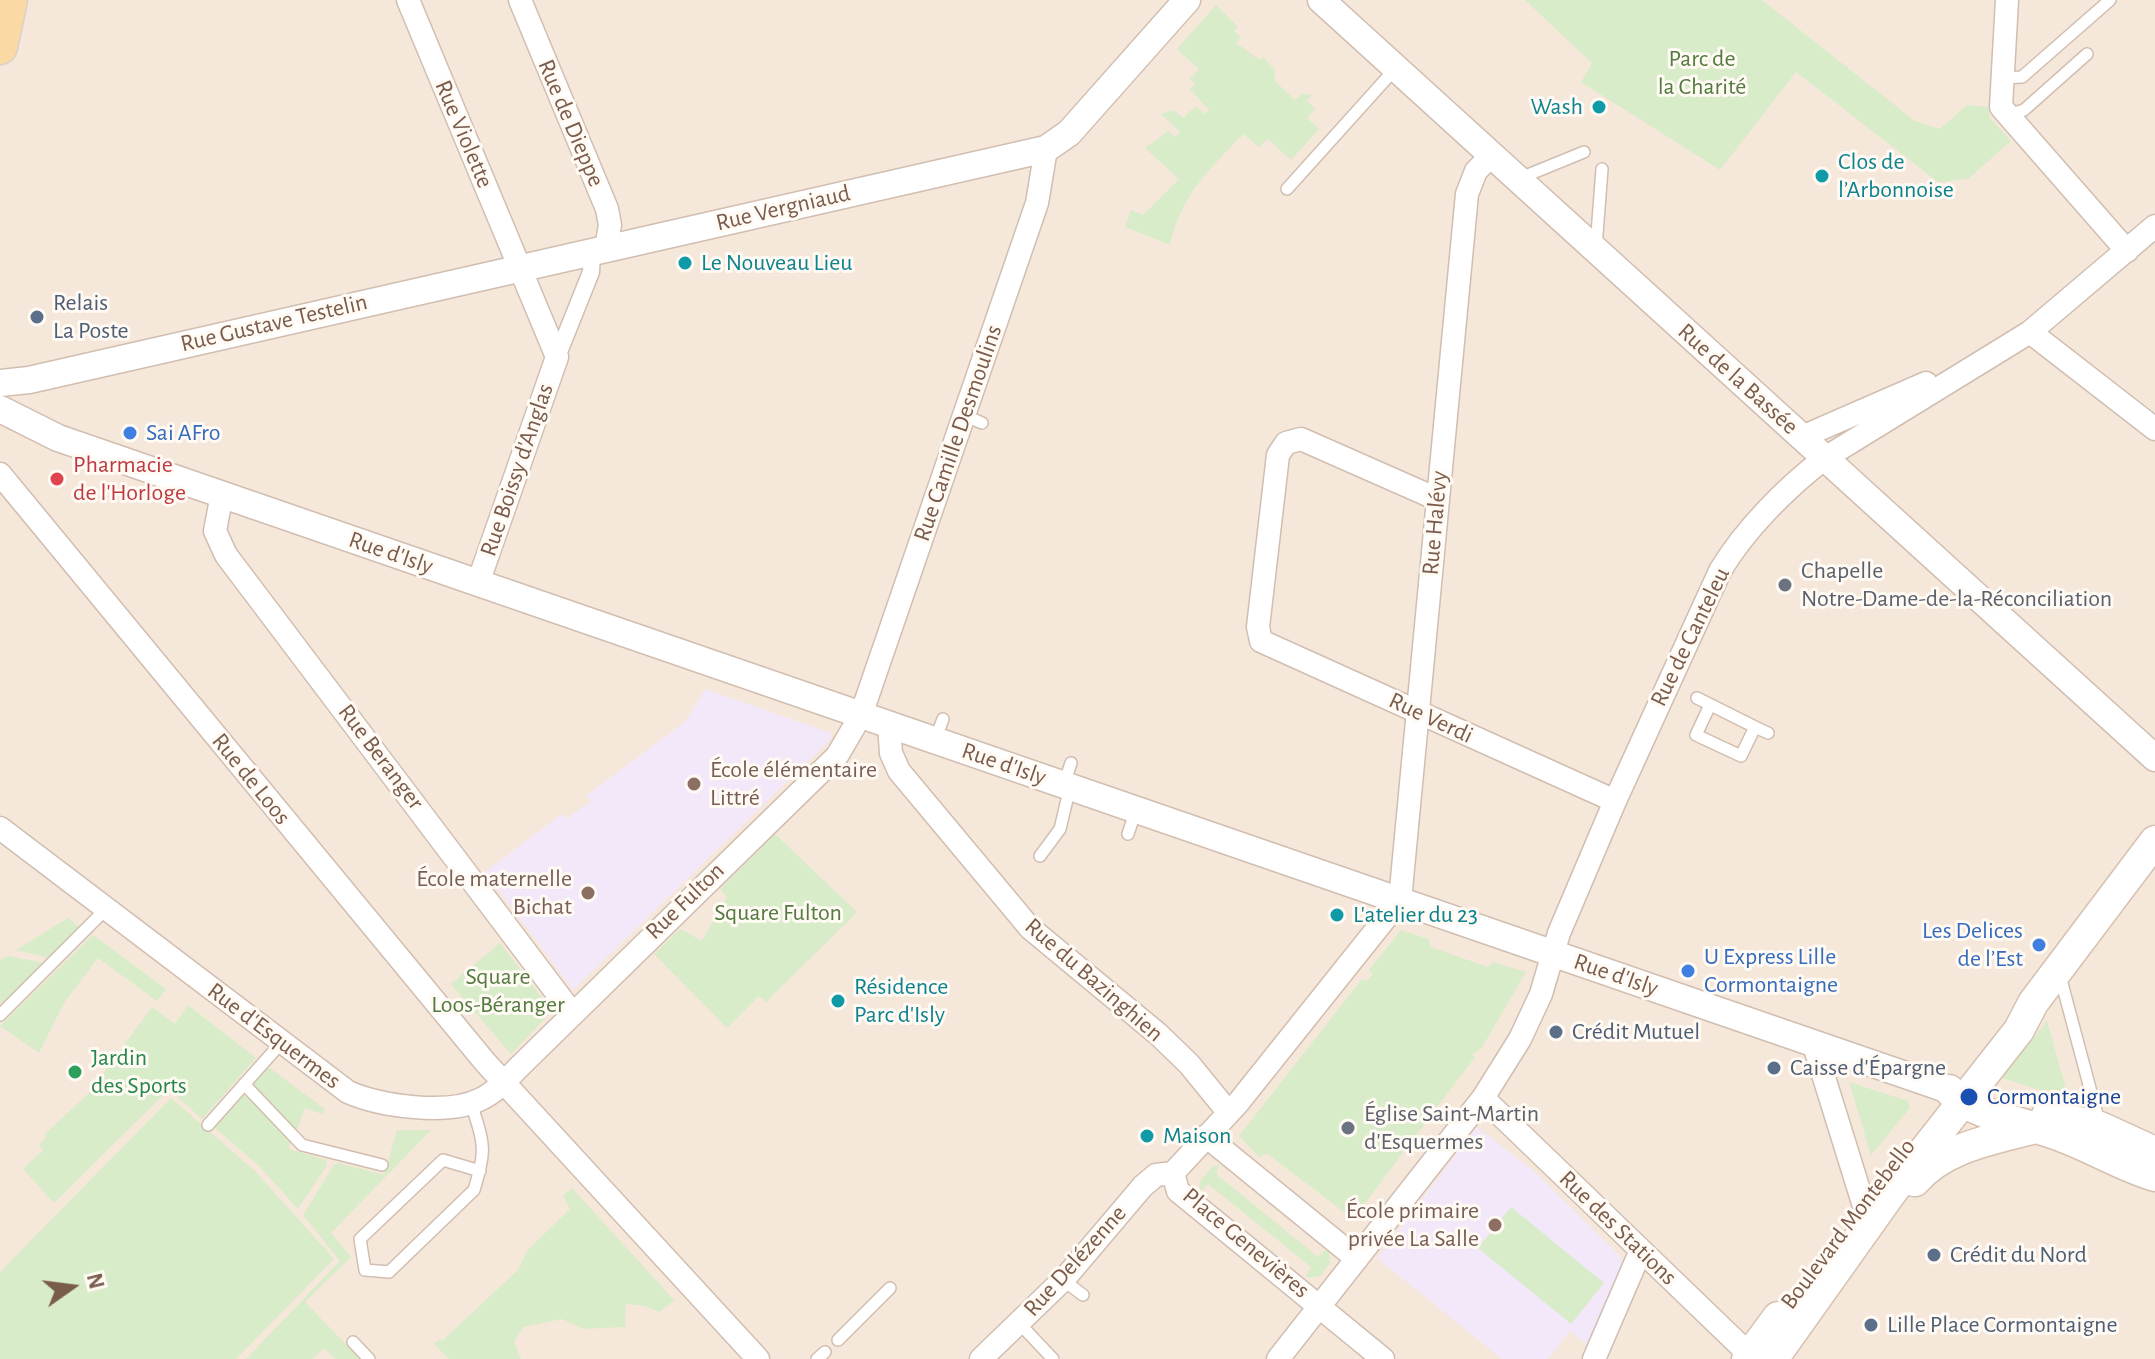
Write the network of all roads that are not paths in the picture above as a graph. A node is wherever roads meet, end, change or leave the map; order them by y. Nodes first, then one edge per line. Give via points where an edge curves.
1 (10, 0) edge
2 (408, 0) edge
3 (520, 0) edge
4 (1187, 0) edge
5 (1321, 0) edge
6 (2007, 0) edge
7 (2110, 0) edge
8 (0, 47) edge
9 (2087, 54) dead end
10 (1396, 68) junction
11 (2003, 78) junction
12 (2008, 115) junction
13 (1046, 149) junction
14 (1584, 152) dead end
15 (1492, 155) junction
16 (1602, 169) dead end
17 (1518, 179) junction
18 (1287, 189) dead end
19 (2155, 226) edge
20 (599, 249) junction
21 (1596, 251) junction
22 (2127, 251) junction
23 (519, 268) junction
24 (2030, 332) junction
25 (557, 357) junction
26 (1965, 369) junction
27 (0, 383) edge
28 (0, 409) edge
29 (2155, 429) edge
30 (0, 431) edge
31 (1802, 437) junction
32 (58, 438) junction
33 (1825, 458) junction
34 (0, 474) edge
35 (222, 494) junction
36 (1437, 499) junction
37 (478, 583) junction
38 (1697, 698) dead end
39 (1710, 705) junction
40 (1419, 713) junction
41 (861, 715) junction
42 (889, 725) junction
43 (1755, 727) junction
44 (1768, 733) dead end
45 (2155, 758) edge
46 (1068, 778) junction
47 (1615, 801) junction
48 (0, 828) edge
49 (2155, 841) edge
50 (1040, 856) dead end
51 (1400, 900) junction
52 (106, 909) junction
53 (1553, 952) junction
54 (2059, 969) junction
55 (572, 1013) junction
56 (0, 1015) edge
57 (1813, 1042) junction
58 (281, 1043) junction
59 (503, 1083) junction
60 (244, 1084) junction
61 (1960, 1094) junction
62 (1483, 1098) junction
63 (471, 1103) junction
64 (1229, 1113) junction
65 (208, 1125) dead end
66 (2039, 1127) junction
67 (2100, 1127) junction
68 (1206, 1136) junction
69 (2155, 1152) edge
70 (382, 1165) dead end
71 (480, 1171) junction
72 (1173, 1173) junction
73 (2155, 1176) edge
74 (1866, 1216) junction
75 (1641, 1250) junction
76 (1357, 1259) junction
77 (1063, 1280) junction
78 (890, 1288) dead end
79 (1083, 1295) dead end
80 (1320, 1304) junction
81 (1019, 1323) junction
82 (838, 1340) dead end
83 (353, 1342) dead end
84 (1756, 1358) edge
85 (369, 1359) edge
86 (758, 1359) edge
87 (981, 1359) edge
88 (1053, 1359) edge
89 (1278, 1359) edge
90 (1383, 1359) edge
91 (1594, 1359) edge

1 - 8 main road
2 - 23 street, Rue Violette
3 - 20 street, Rue de Dieppe via 607,209 610,225
4 - 13 street via 1069,133
5 - 10 street, Rue de la Bassée
6 - 11 street
7 - 11 lane via 2022,77
9 - 12 lane via 2024,110
10 - 15 street, Rue de la Bassée
10 - 18 lane
11 - 12 street via 2001,107
12 - 22 street
13 - 20 street, Rue Vergniaud
13 - 41 street, Rue Camille Desmoulins via 1037,203 973,419
14 - 17 lane
15 - 17 street, Rue de la Bassée
15 - 36 street, Rue Halévy via 1476,171 1467,194
16 - 21 lane
17 - 21 street, Rue de la Bassée
19 - 22 street, Rue de Canteleu
20 - 23 street, Rue Vergniaud
20 - 25 street, Rue Boissy d'Anglas
21 - 31 street, Rue de la Bassée
22 - 24 street, Rue de Canteleu
23 - 25 street, Rue Boissy d'Anglas
23 - 27 street, Rue Gustave Testelin
24 - 26 street, Rue de Canteleu
24 - 29 street
25 - 37 street, Rue Boissy d'Anglas
26 - 31 street, Rue de Canteleu
26 - 33 street, Rue de Canteleu
28 - 32 street
30 - 32 street
31 - 33 street, Rue de la Bassée
32 - 35 street, Rue d'Isly
33 - 45 street, Rue de la Bassée
33 - 47 street, Rue de Canteleu via 1797,481 1726,560 1675,688
34 - 59 street, Rue de Loos
35 - 37 street, Rue d'Isly
35 - 55 street, Rue Beranger via 215,531 226,555
36 - 40 street, Rue Halévy
36 - 40 street, Rue Verdi via 1301,439 1286,443 1278,455 1258,627 1267,647
37 - 41 street, Rue d'Isly
38 - 39 lane
39 - 43 lane
39 - 43 lane via 1696,735 1741,756
40 - 47 street, Rue Verdi
40 - 51 street, Rue Halévy
41 - 42 street, Rue d'Isly
41 - 55 street, Rue Fulton via 837,756
42 - 46 street, Rue d'Isly via 939,730
42 - 64 street, Rue du Bazinghien via 899,771 1016,912 1178,1053
43 - 44 lane
46 - 50 lane via 1060,829
46 - 51 street, Rue d'Isly via 1132,822
47 - 53 street, Rue de Canteleu
48 - 52 street, Rue d'Esquermes
49 - 54 main road, Boulevard Montebello
51 - 53 street, Rue d'Isly
51 - 64 street, Place Genevières
52 - 56 lane
52 - 58 street, Rue d'Esquermes
53 - 57 street, Rue d'Isly
53 - 62 street, Rue de Canteleu via 1520,1039
54 - 61 main road, Boulevard Montebello via 2033,1003 2006,1023
54 - 67 lane
55 - 59 street, Rue Fulton
57 - 61 street, Rue d'Isly
57 - 74 street
58 - 60 lane
58 - 63 street, Rue d'Esquermes via 365,1099 413,1106
59 - 63 street, Rue d'Esquermes
59 - 86 street
60 - 65 lane
60 - 70 lane via 302,1145
61 - 66 main road
61 - 67 main road
61 - 74 main road, Boulevard Montebello
62 - 75 street, Rue des Stations
62 - 76 street, Place Genevières
63 - 71 lane via 486,1150
64 - 68 street, Place Genevières
66 - 73 main road
66 - 74 main road via 1932,1163
67 - 69 main road
68 - 72 street, Place Genevières
68 - 76 street
71 - 71 lane via 443,1160 360,1239 365,1270 389,1272 474,1190
72 - 77 street, Rue Delézenne via 1156,1175 1143,1186
72 - 80 street, Place Genevières via 1178,1191
74 - 84 main road, Boulevard Montebello
75 - 84 street, Rue des Stations
75 - 91 street
76 - 80 street, Place Genevières
77 - 79 lane
77 - 81 street, Rue Delézenne
78 - 82 lane
80 - 89 street
80 - 90 street
81 - 87 street, Rue Delézenne
81 - 88 lane
83 - 85 lane

